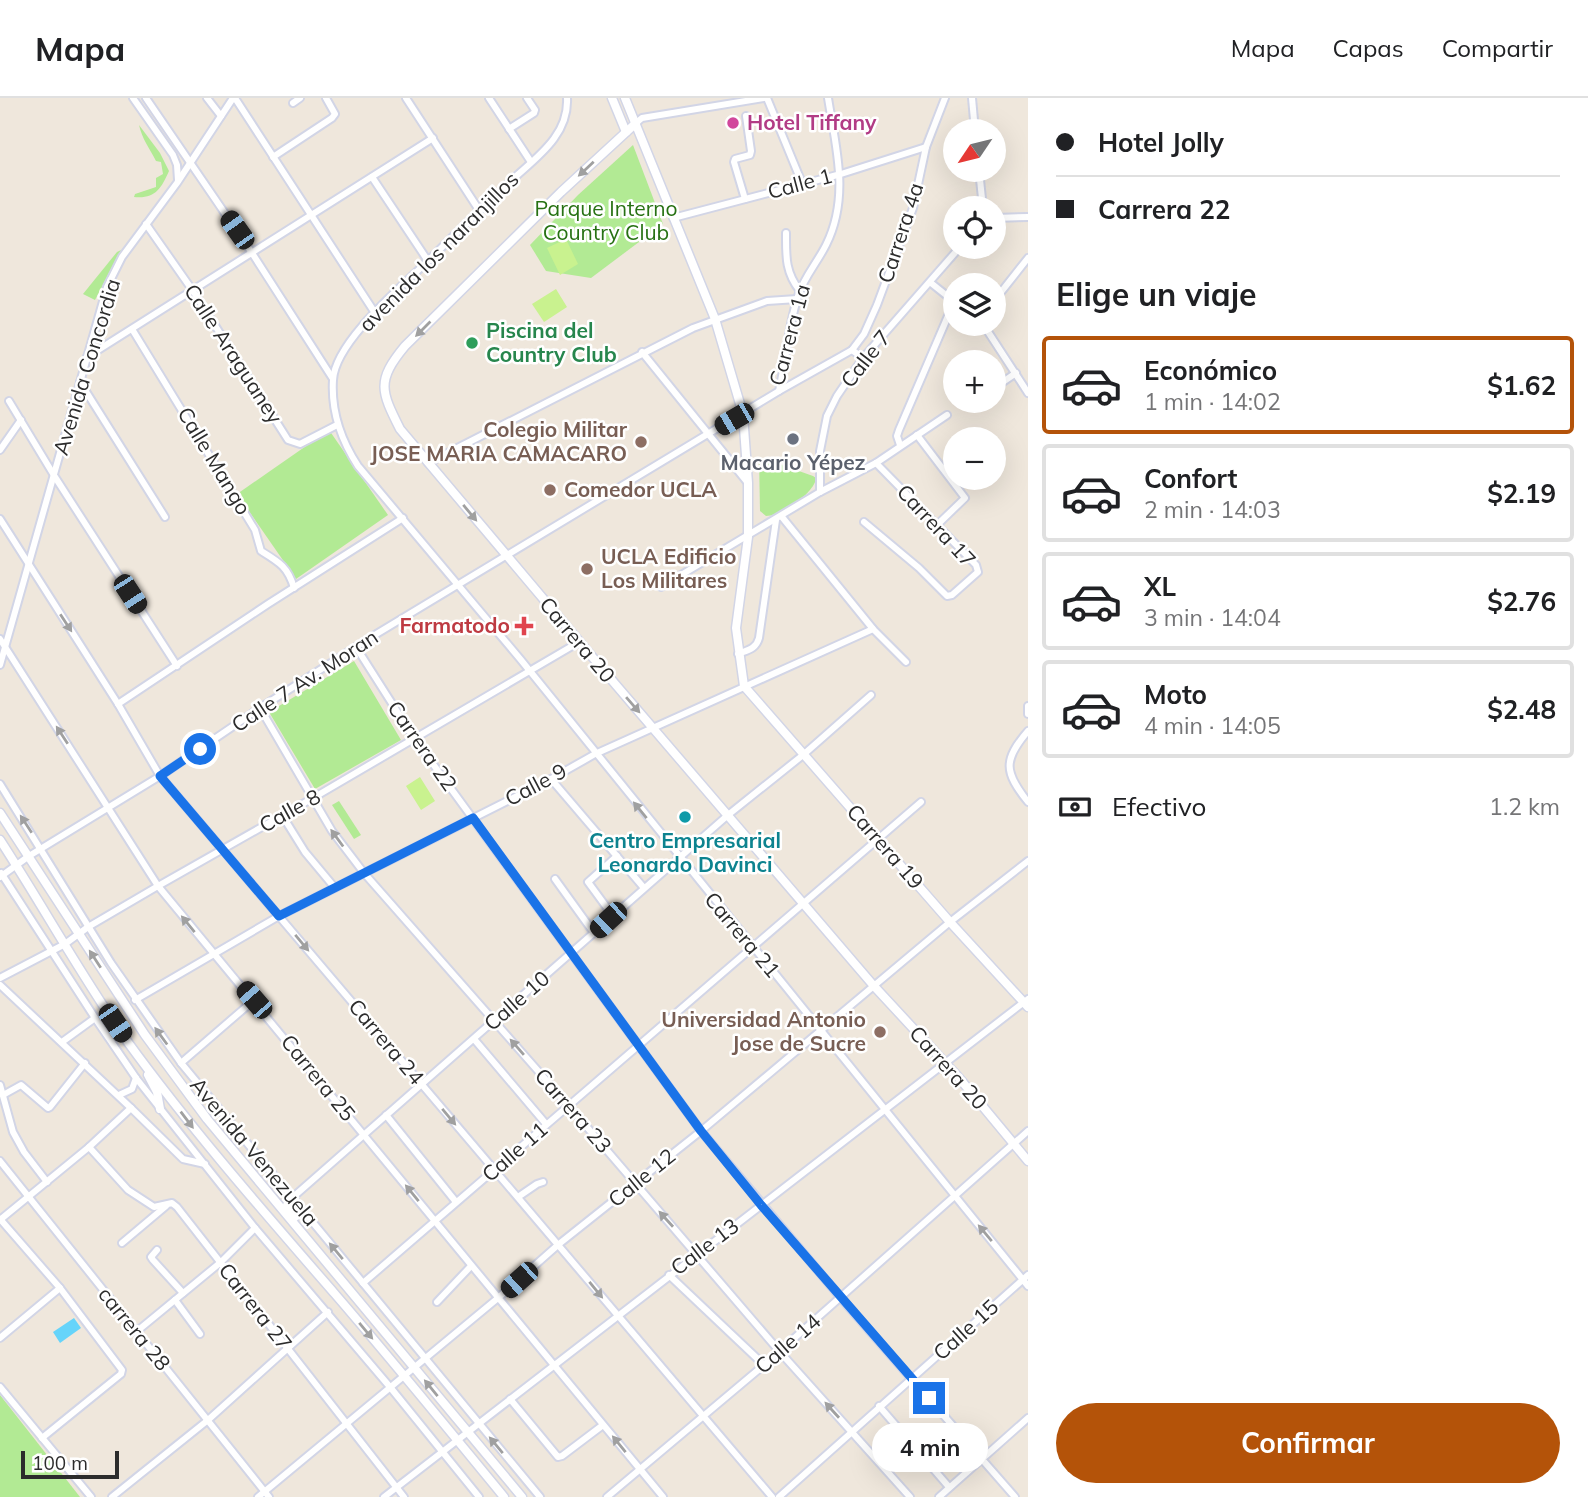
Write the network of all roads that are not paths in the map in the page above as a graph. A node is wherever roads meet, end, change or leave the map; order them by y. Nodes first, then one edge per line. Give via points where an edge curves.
1 (133, 98) edge
2 (146, 98) edge
3 (207, 98) edge
4 (234, 98) edge
5 (300, 98) edge
6 (405, 98) edge
7 (489, 98) edge
8 (527, 98) edge
9 (567, 98) edge
10 (612, 98) edge
11 (625, 98) edge
12 (765, 98) edge
13 (828, 98) edge
14 (945, 98) edge
15 (972, 98) edge
16 (328, 99) edge
17 (293, 103) dead end
18 (221, 116) junction
19 (746, 116) dead end
20 (974, 119) edge
21 (636, 123) junction
22 (509, 129) junction
23 (626, 132) junction
24 (433, 138) junction
25 (926, 146) junction
26 (173, 155) junction
27 (273, 157) junction
28 (531, 162) junction
29 (191, 163) junction
30 (841, 174) junction
31 (372, 177) junction
32 (177, 183) junction
33 (802, 183) junction
34 (745, 199) junction
35 (479, 210) junction
36 (312, 216) junction
37 (1028, 217) edge
38 (673, 218) junction
39 (1006, 218) edge
40 (146, 224) junction
41 (786, 233) dead end
42 (252, 253) junction
43 (1028, 258) edge
44 (950, 259) edge
45 (428, 261) junction
46 (1028, 271) edge
47 (1016, 275) junction
48 (931, 283) junction
49 (1006, 287) edge
50 (800, 291) junction
51 (193, 292) junction
52 (943, 292) edge
53 (797, 299) junction
54 (375, 313) junction
55 (715, 320) junction
56 (132, 329) junction
57 (943, 329) edge
58 (991, 336) edge
59 (852, 349) junction
60 (642, 352) junction
61 (87, 357) junction
62 (863, 358) junction
63 (1016, 373) junction
64 (333, 379) junction
65 (1006, 379) edge
66 (80, 382) junction
67 (779, 391) junction
68 (1028, 393) edge
69 (9, 401) dead end
70 (743, 414) junction
71 (947, 415) dead end
72 (21, 420) junction
73 (337, 425) junction
74 (708, 433) junction
75 (917, 435) junction
76 (900, 445) junction
77 (0, 450) edge
78 (428, 463) junction
79 (876, 463) junction
80 (54, 477) junction
81 (748, 483) junction
82 (820, 492) junction
83 (166, 517) dead end
84 (403, 518) junction
85 (779, 518) junction
86 (0, 519) edge
87 (864, 522) dead end
88 (937, 525) junction
89 (748, 537) junction
90 (505, 555) junction
91 (29, 566) junction
92 (457, 584) junction
93 (661, 587) dead end
94 (294, 588) junction
95 (873, 629) junction
96 (579, 642) junction
97 (2, 643) edge
98 (356, 647) junction
99 (738, 654) junction
100 (906, 662) dead end
101 (0, 664) edge
102 (177, 666) junction
103 (530, 673) junction
104 (744, 687) junction
105 (871, 695) dead end
106 (118, 704) junction
107 (1028, 706) edge
108 (260, 708) junction
109 (1028, 713) edge
110 (652, 727) junction
111 (1028, 732) edge
112 (414, 738) junction
113 (594, 754) junction
114 (803, 755) junction
115 (160, 776) junction
116 (551, 779) junction
117 (0, 784) edge
118 (313, 799) junction
119 (921, 802) dead end
120 (1028, 802) edge
121 (109, 808) junction
122 (0, 813) edge
123 (282, 815) junction
124 (728, 815) junction
125 (473, 818) junction
126 (877, 838) junction
127 (0, 840) edge
128 (42, 848) junction
129 (222, 849) junction
130 (29, 856) junction
131 (617, 856) junction
132 (679, 859) junction
133 (1028, 861) edge
134 (17, 865) junction
135 (364, 873) junction
136 (1, 874) edge
137 (555, 880) dead end
138 (158, 886) junction
139 (335, 888) junction
140 (644, 888) junction
141 (804, 903) junction
142 (613, 915) junction
143 (279, 916) junction
144 (950, 922) junction
145 (88, 927) junction
146 (594, 933) junction
147 (78, 934) junction
148 (65, 944) junction
149 (751, 947) junction
150 (50, 951) junction
151 (571, 954) junction
152 (213, 955) junction
153 (0, 978) edge
154 (0, 985) edge
155 (873, 985) junction
156 (135, 1000) junction
157 (254, 1000) junction
158 (1027, 1003) edge
159 (95, 1018) junction
160 (494, 1021) junction
161 (821, 1029) junction
162 (474, 1039) junction
163 (62, 1042) junction
164 (639, 1046) junction
165 (139, 1056) junction
166 (85, 1063) junction
167 (181, 1063) junction
168 (945, 1063) junction
169 (136, 1078) junction
170 (422, 1084) junction
171 (0, 1085) edge
172 (3, 1095) junction
173 (119, 1095) junction
174 (129, 1105) junction
175 (568, 1105) junction
176 (885, 1108) junction
177 (160, 1109) junction
178 (386, 1115) junction
179 (547, 1124) junction
180 (701, 1131) junction
181 (1028, 1131) edge
182 (363, 1134) junction
183 (1013, 1144) junction
184 (89, 1147) junction
185 (0, 1161) edge
186 (1028, 1161) edge
187 (205, 1164) junction
188 (494, 1169) junction
189 (47, 1182) junction
190 (543, 1182) dead end
191 (635, 1184) junction
192 (29, 1196) junction
193 (518, 1197) junction
194 (954, 1197) junction
195 (292, 1198) junction
196 (456, 1202) junction
197 (168, 1204) junction
198 (761, 1205) junction
199 (0, 1219) edge
200 (434, 1221) junction
201 (255, 1228) junction
202 (303, 1236) junction
203 (122, 1243) dead end
204 (559, 1244) junction
205 (157, 1250) dead end
206 (698, 1254) junction
207 (221, 1262) junction
208 (471, 1266) junction
209 (668, 1275) junction
210 (1025, 1277) edge
211 (363, 1283) junction
212 (1028, 1286) edge
213 (60, 1288) junction
214 (183, 1293) junction
215 (498, 1298) junction
216 (841, 1298) junction
217 (175, 1300) junction
218 (437, 1302) dead end
219 (328, 1312) junction
220 (617, 1316) junction
221 (136, 1332) junction
222 (200, 1334) dead end
223 (0, 1338) edge
224 (286, 1348) junction
225 (780, 1352) junction
226 (424, 1358) junction
227 (554, 1364) junction
228 (764, 1366) junction
229 (414, 1367) junction
230 (404, 1376) junction
231 (911, 1378) junction
232 (0, 1387) edge
233 (390, 1387) junction
234 (510, 1399) junction
235 (879, 1406) junction
236 (704, 1416) junction
237 (1028, 1418) edge
238 (208, 1420) junction
239 (346, 1423) junction
240 (479, 1424) junction
241 (603, 1425) junction
242 (468, 1432) junction
243 (851, 1432) junction
244 (42, 1438) junction
245 (457, 1441) junction
246 (442, 1451) junction
247 (981, 1459) junction
248 (639, 1468) junction
249 (949, 1487) junction
250 (396, 1488) junction
251 (267, 1494) edge
252 (91, 1497) edge
253 (112, 1497) edge
254 (258, 1497) edge
255 (384, 1497) edge
256 (404, 1497) edge
257 (479, 1497) edge
258 (503, 1497) edge
259 (522, 1497) edge
260 (541, 1497) edge
261 (607, 1497) edge
262 (663, 1497) edge
263 (772, 1497) edge
264 (779, 1497) edge
265 (910, 1497) edge
266 (939, 1497) edge
267 (1015, 1497) edge

1 - 26 street
2 - 29 street
3 - 18 street
4 - 18 street, Avenida Concordia
4 - 27 street
5 - 17 street
6 - 24 street
7 - 22 street
8 - 22 street via 534,113
9 - 28 street, avenida los naranjillos via 564,121 554,140
10 - 23 street
11 - 21 street
12 - 21 street via 642,118
12 - 33 street
13 - 30 street, Carrera 1a
14 - 25 street, Carrera 4a
15 - 20 street
16 - 27 street via 335,114 332,118
18 - 29 street, Avenida Concordia
19 - 34 street via 750,155 734,162
21 - 23 street, Carrera 20
21 - 38 street
22 - 28 street
23 -> 78 street, Carrera 20 via 390,364 383,386 388,406
24 - 31 street
24 - 35 street
25 - 30 street, Calle 1
25 - 59 street, Carrera 4a via 913,208 877,304
26 - 29 street
26 - 32 street
27 - 36 street
28 - 35 street, avenida los naranjillos
29 - 32 street, Avenida Concordia
29 - 42 street
30 - 33 street, Calle 1
30 - 50 street, Carrera 1a via 836,220
31 - 36 street
31 - 45 street
32 - 40 street, Avenida Concordia
33 - 34 street, Calle 1
34 - 38 street, Calle 1
35 - 45 street, avenida los naranjillos
36 - 42 street
36 - 54 street
37 - 39 street
38 - 55 street
40 - 51 street, Calle Araguaney
40 - 61 street, Avenida Concordia via 107,288
41 - 50 street via 786,264
42 - 51 street
42 - 64 street
43 - 47 street
44 - 48 street, Calle 7
45 - 54 street, avenida los naranjillos
46 - 47 street
47 - 49 street
48 - 52 street
48 - 62 street, Calle 7
50 - 53 street, Carrera 1a
51 - 56 street
51 - 73 street, Calle Araguaney via 288,440 300,444
53 - 55 street via 767,301
53 - 67 street, Carrera 1a
54 - 64 street, avenida los naranjillos via 340,357
55 - 60 street
55 - 70 street
56 - 61 street
56 - 94 street, Calle Mango via 255,530 261,551 285,567
57 - 76 street via 899,430
58 - 63 street
59 - 62 street
59 - 67 street, Calle 7
60 - 74 street
60 - 78 street
61 - 66 street, Avenida Concordia
62 - 82 street, Calle 7 via 827,416 820,451
63 - 65 street
63 - 68 street
64 - 73 street, avenida los naranjillos
66 - 80 street, Avenida Concordia
66 - 83 street
67 - 70 street, Carrera 1a
69 - 72 street
70 - 74 street, Carrera 1a
70 - 81 street
71 - 75 street
72 - 77 street
72 - 80 street
73 - 84 street, avenida los naranjillos via 358,466
74 - 81 street
74 - 90 street, Carrera 1a
75 - 76 street
75 - 88 street via 965,498
76 - 79 street
78 -> 90 street, Carrera 20
79 - 82 street
79 - 88 street, Carrera 17
80 - 91 street, Avenida Concordia
80 - 102 street
81 - 89 street
82 - 85 street
84 - 92 street, avenida los naranjillos
84 - 94 street
85 - 89 street
85 - 95 street
85 - 99 street via 757,645
86 - 91 street, Carrera 24
87 - 88 street, Carrera 17 via 947,596 979,568
89 - 93 street
89 - 99 street via 736,628
90 - 92 street, Calle 7 Av. Moran
90 - 96 street, Carrera 20
91 - 97 street, Avenida Concordia
91 -> 106 street, Carrera 24
92 - 98 street, Calle 7 Av. Moran
92 - 103 street, Carrera 21
94 - 102 street
95 - 100 street
95 - 104 street, Calle 9
96 - 103 street, Calle 8
96 -> 110 street, Carrera 20
97 - 101 street, Avenida Concordia
121 -> 97 street, Carrera 25
98 - 108 street, Calle 7 Av. Moran
98 - 112 street, Carrera 22
99 - 104 street
102 - 106 street
103 - 112 street, Calle 8
103 - 113 street, Carrera 21
104 - 110 street, Calle 9
104 - 114 street, Carrera 19
105 - 114 street, Calle 10
106 - 115 street, Carrera 24
107 - 109 street
108 - 115 street, Calle 7 Av. Moran
108 - 118 street, Carrera 23
110 - 113 street, Calle 9
110 - 124 street, Carrera 20
111 - 120 street via 1009,758 1012,778
112 - 118 street, Calle 8
112 - 125 street, Carrera 22
113 - 116 street, Calle 9
132 -> 113 street, Carrera 21
114 - 124 street, Calle 10
114 - 126 street, Carrera 19
115 - 121 street, Calle 7 Av. Moran
115 - 129 street, Carrera 24
116 - 125 street, Calle 9
116 - 131 street
128 -> 117 street, Avenida Venezuela
118 - 123 street, Calle 8
135 -> 118 street, Carrera 23
119 - 126 street, Calle 11
121 - 128 street, Calle 7 Av. Moran
121 - 138 street, Carrera 25
122 - 130 street, Avenida Venezuela
123 - 129 street, Calle 8
123 - 139 street via 304,852
124 - 132 street, Calle 10
124 - 141 street, Carrera 20
125 - 135 street, Calle 9
125 - 151 street, Carrera 22
126 - 141 street, Calle 11
126 - 144 street, Carrera 19
127 - 134 street, Avenida Venezuela
128 - 130 street, Calle 7 Av. Moran
128 - 145 street, Avenida Venezuela
129 - 138 street, Calle 8
129 - 143 street, Carrera 24
130 - 134 street, Calle 7 Av. Moran
130 - 147 street, Avenida Venezuela
131 - 140 street
131 - 142 street via 588,881
132 - 140 street, Calle 10
132 - 149 street, Carrera 21
133 - 144 street, Calle 12
134 - 136 street, Calle 7 Av. Moran
134 - 148 street, Avenida Venezuela
135 - 139 street, Calle 9
135 - 160 street, Carrera 23
136 - 150 street, Avenida Venezuela
137 - 146 street
138 - 145 street, Calle 8
152 -> 138 street, Carrera 25
139 - 143 street, Calle 9
140 - 142 street, Calle 10
141 - 149 street, Calle 11
141 - 155 street, Carrera 20
142 - 146 street, Calle 10
143 - 152 street, Calle 9
143 -> 170 street, Carrera 24
144 - 155 street, Calle 12
144 - 158 street, Carrera 19
145 - 147 street, Calle 8
145 - 156 street, Avenida Venezuela
146 - 151 street, Calle 10
147 - 148 street, Calle 8
202 -> 147 street, Avenida Venezuela via 207,1119
148 - 150 street, Calle 8
148 - 165 street, Avenida Venezuela
149 - 161 street, Carrera 21
149 - 164 street, Calle 11
150 - 153 street, Calle 8
150 - 159 street, Avenida Venezuela
151 - 160 street, Calle 10
151 - 164 street, Carrera 22
152 - 156 street, Calle 9
152 - 157 street, Carrera 25
154 - 163 street
155 - 161 street, Calle 12
155 - 168 street, Carrera 20
167 -> 156 street, Avenida Venezuela
157 - 167 street
157 - 182 street, Carrera 25
158 - 168 street, Calle 13
159 - 163 street
159 - 169 street, Avenida Venezuela
160 - 162 street, Calle 10
175 -> 160 street, Carrera 23
161 - 176 street, Carrera 21
161 - 180 street, Calle 12
162 - 170 street, Calle 10
162 - 179 street
163 - 166 street
164 - 175 street, Calle 11
164 - 180 street, Carrera 22
165 - 177 street
165 -> 230 street, Avenida Venezuela via 229,1172
166 - 172 street via 48,1108 20,1084
166 - 173 street
167 - 195 street, Avenida Venezuela
168 - 176 street, Calle 13
168 - 183 street, Carrera 20
169 - 173 street via 132,1089
169 - 177 street, Avenida Venezuela
170 - 178 street, Calle 10
170 -> 188 street, Carrera 24
171 - 172 street
172 - 189 street via 13,1132
173 - 174 street
174 - 184 street
174 - 187 street via 183,1159
175 - 179 street, Calle 11
175 - 191 street, Carrera 23
176 - 194 street, Carrera 21
176 - 198 street, Calle 13
177 - 187 street, Avenida Venezuela
178 - 182 street, Calle 10
178 - 196 street
179 - 188 street, Calle 11
180 - 191 street, Calle 12
180 - 198 street, Carrera 22
181 - 183 street, Calle 14
182 - 195 street, Calle 10
200 -> 182 street, Carrera 25
183 - 186 street, Carrera 20
183 - 194 street, Calle 14
184 - 189 street
184 - 197 street, Carrera 27 via 134,1195 152,1207
185 - 192 street, carrera 28
187 - 201 street, Avenida Venezuela
188 - 193 street, Carrera 24
188 - 196 street, Calle 11
189 - 192 street
190 - 193 street
191 - 204 street, Calle 12
206 -> 191 street, Carrera 23
192 - 199 street
192 - 221 street, carrera 28
193 - 204 street, Carrera 24
210 -> 194 street, Carrera 21
194 - 216 street, Calle 14
195 - 202 street via 288,1208
211 -> 195 street, Avenida Venezuela
196 - 200 street, Calle 11
197 - 203 street
197 - 207 street, Carrera 27 via 177,1207
198 - 206 street, Calle 13
198 - 216 street, Carrera 22
199 - 213 street
200 - 208 street, Carrera 25
200 - 211 street, Calle 11
201 - 207 street
201 - 219 street, Avenida Venezuela
202 - 229 street, Avenida Venezuela
204 - 215 street, Calle 12
204 -> 220 street, Carrera 24
205 - 214 street via 153,1261
206 - 209 street, Calle 13
206 - 225 street, Carrera 23
207 - 214 street
207 - 224 street, Carrera 27
208 - 215 street, Carrera 25
208 - 218 street
209 - 220 street, Calle 13
209 - 228 street
210 - 212 street, Carrera 21
210 - 231 street, Calle 15
211 - 226 street, Avenida Venezuela
213 - 223 street
213 - 244 street via 121,1367 121,1374
214 - 217 street
215 - 226 street, Calle 12
215 - 227 street, Carrera 25
216 - 225 street, Calle 14
216 - 231 street, Carrera 22
217 - 221 street
217 - 222 street
219 - 224 street
219 - 233 street, Avenida Venezuela
220 - 227 street, Calle 13
220 - 236 street, Carrera 24
221 - 238 street, carrera 28
224 - 238 street
224 - 239 street, Carrera 27
225 - 228 street, Calle 14
243 -> 225 street, Carrera 23
226 - 229 street, Calle 12
226 - 240 street, Avenida Venezuela
227 - 234 street, Calle 13
227 - 241 street, Carrera 25
228 - 236 street, Calle 14
229 - 230 street, Calle 12
242 -> 229 street, Avenida Venezuela
230 - 233 street, Calle 12
230 - 245 street, Avenida Venezuela
231 - 235 street, Calle 15
231 - 247 street, Carrera 22
232 - 244 street
233 - 239 street, Calle 12
233 - 246 street, Avenida Venezuela
234 - 240 street, Calle 13
234 - 241 street via 558,1457
235 - 243 street, Calle 15
235 - 249 street
236 - 248 street, Calle 14
236 - 263 street, Carrera 24
237 - 247 street
238 - 251 street, carrera 28
238 - 253 street
239 - 250 street, Carrera 27
239 - 251 street, Calle 12
240 - 242 street, Calle 13
260 -> 240 street, Avenida Venezuela
248 -> 241 street, Carrera 25
242 - 245 street, Calle 13
242 - 259 street, Avenida Venezuela
243 - 264 street, Calle 15
243 - 265 street, Carrera 23
244 - 252 street
245 - 246 street, Calle 13
245 - 258 street, Avenida Venezuela
246 - 250 street, Calle 13
246 - 257 street, Avenida Venezuela
247 - 249 street
247 - 267 street, Carrera 22
248 - 261 street, Calle 14
248 - 262 street, Carrera 25
249 - 266 street
250 - 255 street, Calle 13
250 - 256 street, Carrera 27
251 - 254 street, Calle 12

